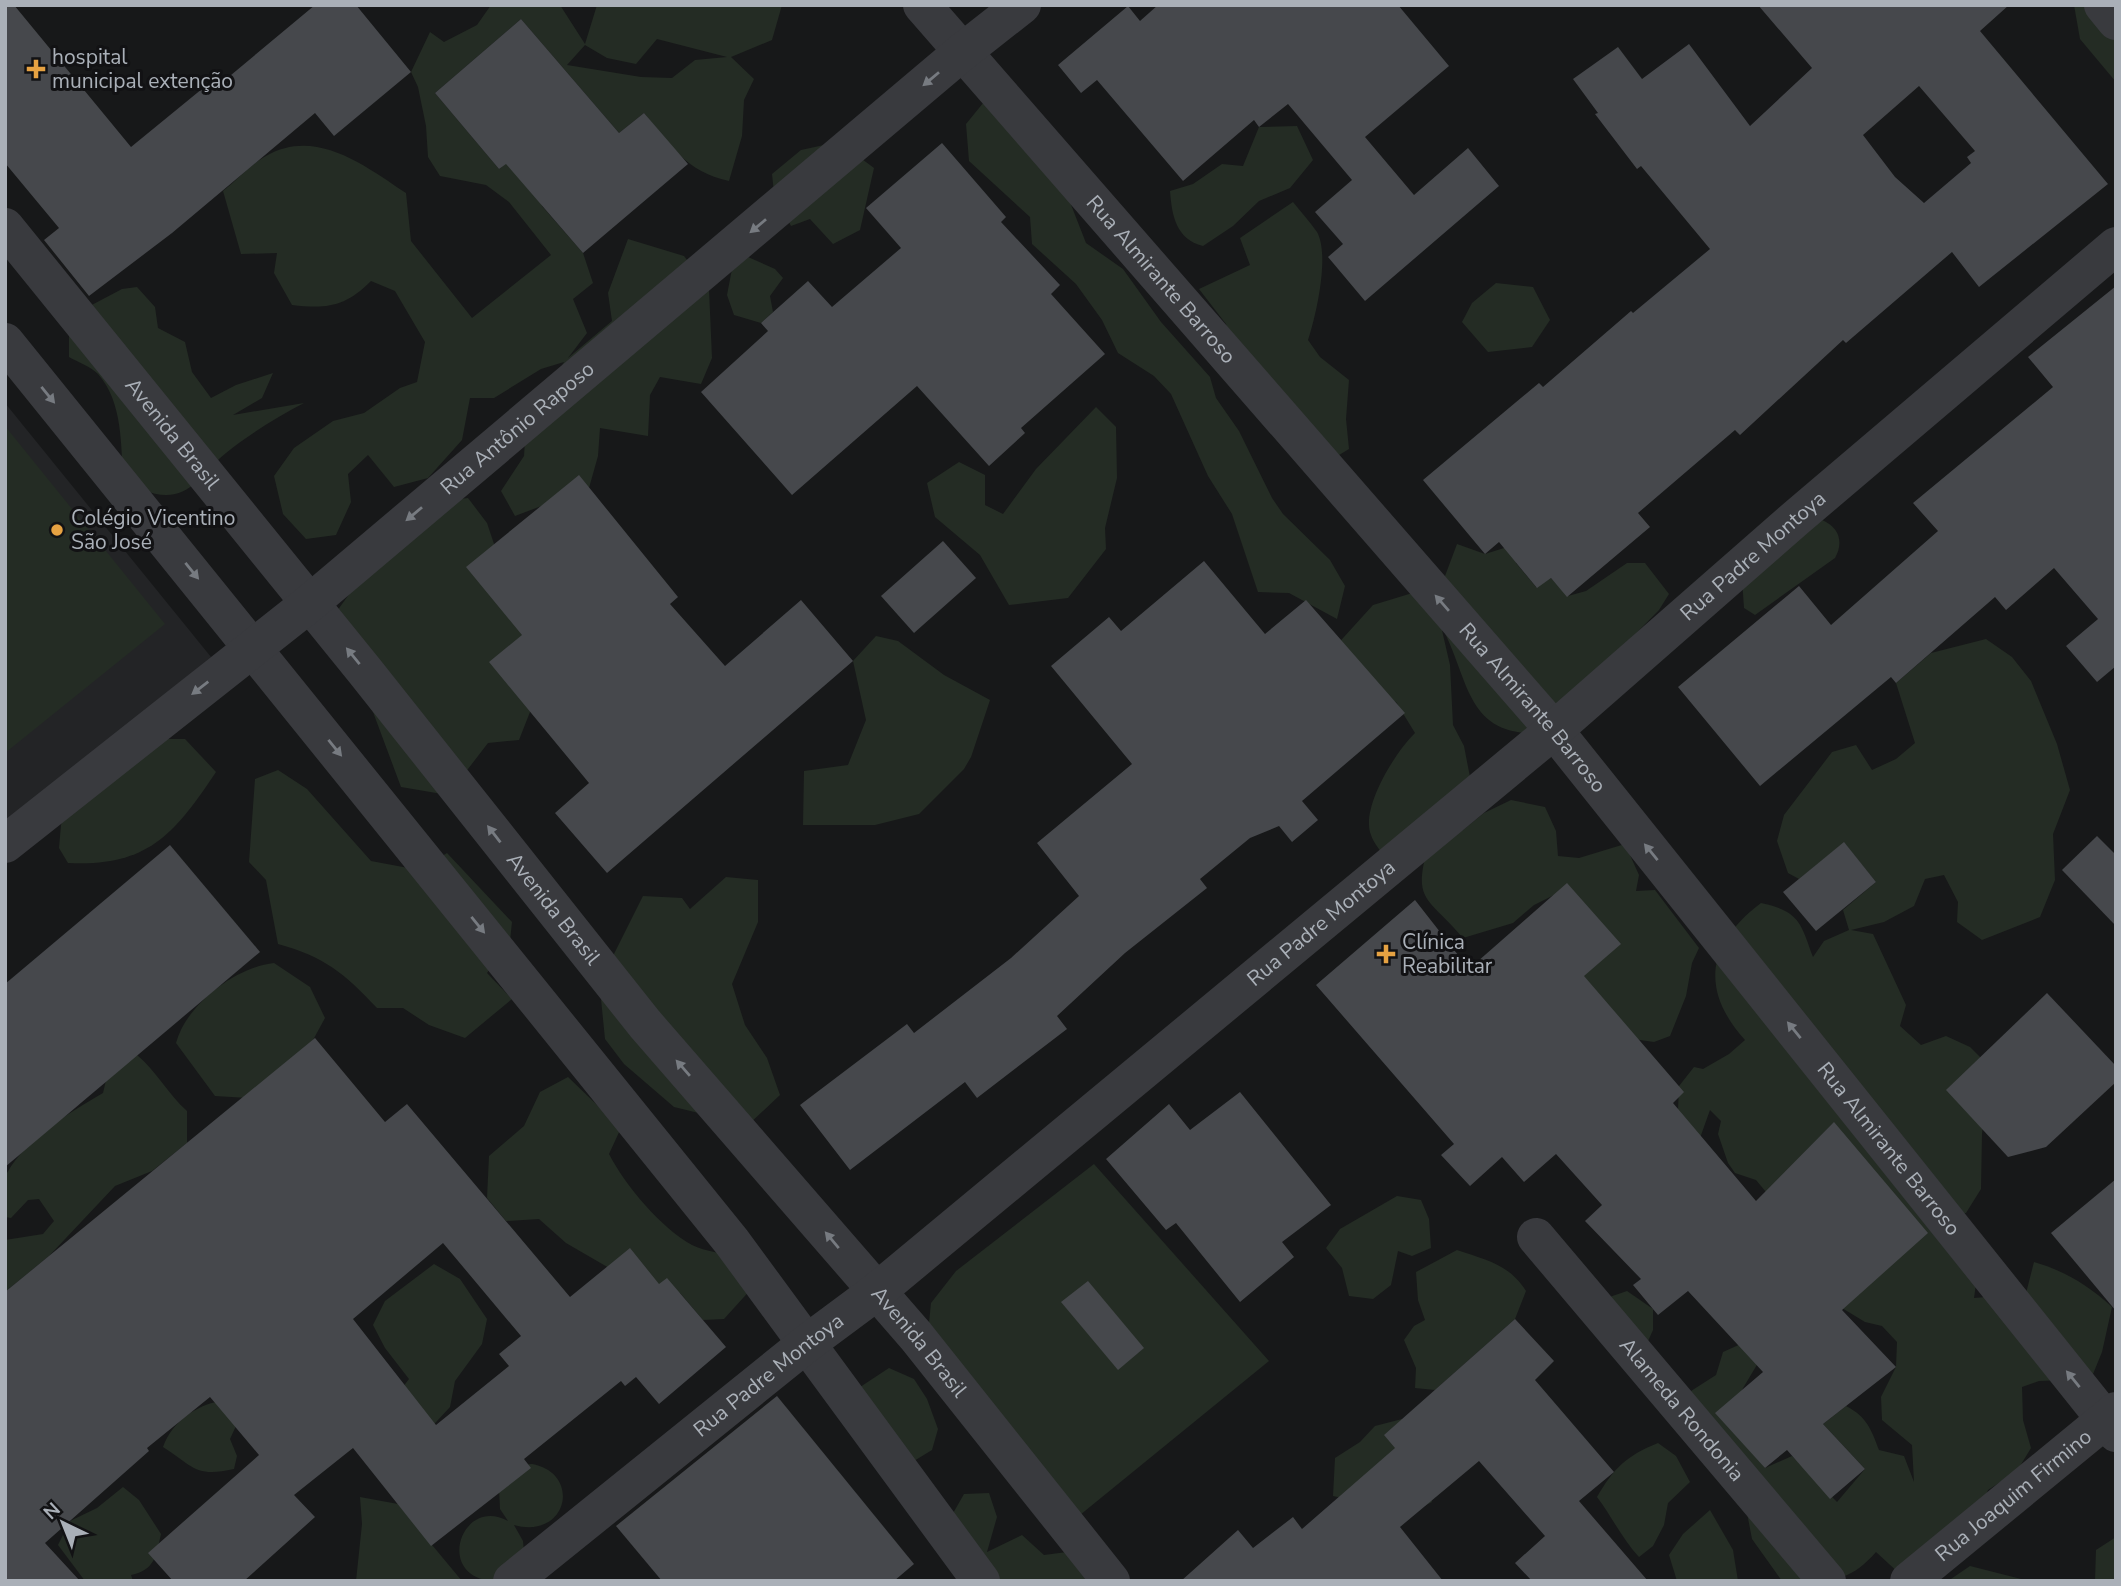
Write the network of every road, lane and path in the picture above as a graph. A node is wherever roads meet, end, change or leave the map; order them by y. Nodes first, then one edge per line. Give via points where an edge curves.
1 (922, 5) edge
2 (1022, 5) edge
3 (2103, 5) edge
4 (2116, 21) edge
5 (961, 53) junction
6 (5, 228) edge
7 (2116, 246) edge
8 (5, 342) edge
9 (310, 603) junction
10 (253, 646) junction
11 (1554, 730) junction
12 (5, 844) edge
13 (1536, 1237) dead end
14 (876, 1292) junction
15 (806, 1344) junction
16 (2112, 1421) edge
17 (512, 1581) edge
18 (981, 1581) edge
19 (1111, 1581) edge
20 (1827, 1581) edge
21 (1909, 1581) edge

1 - 5 street, Rua Almirante Barroso
2 - 5 street, Rua Antônio Raposo
3 - 4 street
5 -> 9 street, Rua Antônio Raposo
11 -> 5 street, Rua Almirante Barroso
6 - 9 street, Avenida Brasil
7 - 11 street, Rua Padre Montoya
8 -> 10 street
9 - 10 street, Rua Antônio Raposo
14 -> 9 street, Avenida Brasil via 645,1024
10 -> 12 street, Rua Antônio Raposo
10 -> 15 street via 723,1231
11 - 14 street, Rua Padre Montoya
16 -> 11 street, Rua Almirante Barroso
13 - 20 street, Alameda Rondonia
14 - 15 street, Rua Padre Montoya
14 - 19 street, Avenida Brasil
15 - 17 street, Rua Padre Montoya
15 - 18 street
16 - 21 street, Rua Joaquim Firmino

